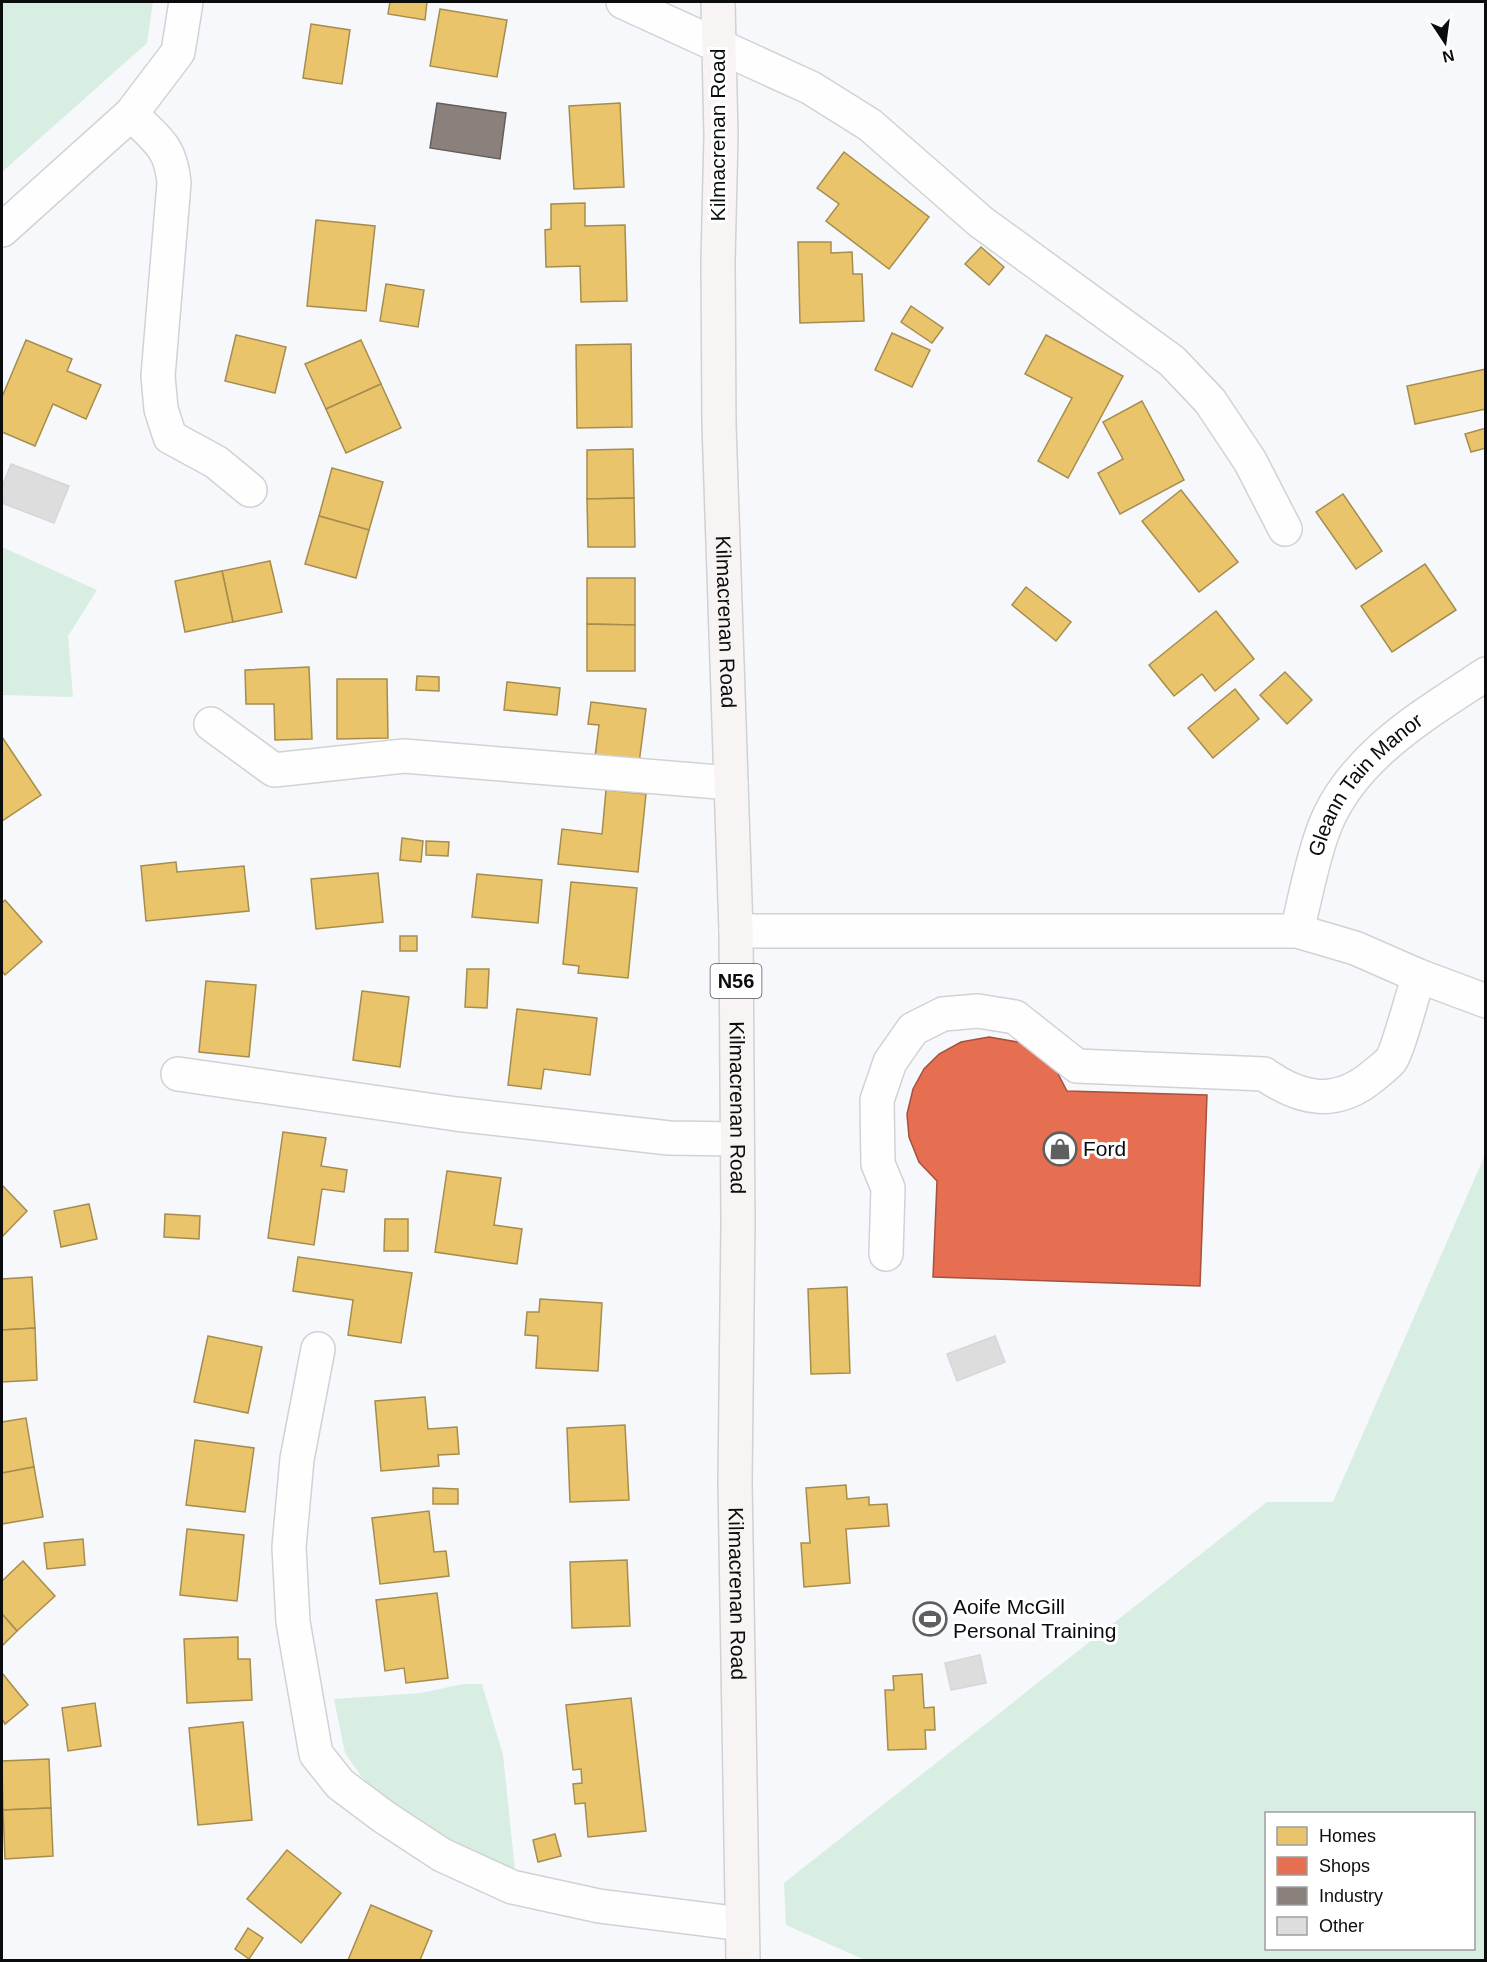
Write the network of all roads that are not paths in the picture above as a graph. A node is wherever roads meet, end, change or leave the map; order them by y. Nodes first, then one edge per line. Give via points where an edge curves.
1 (186, 2) edge
2 (623, 2) edge
3 (718, 2) edge
4 (718, 46) junction
5 (131, 114) junction
6 (2, 230) edge
7 (250, 490) dead end
8 (1285, 529) dead end
9 (1485, 674) edge
10 (211, 724) dead end
11 (731, 783) junction
12 (736, 931) junction
13 (1297, 931) junction
14 (1419, 976) junction
15 (1485, 1000) edge
16 (178, 1074) dead end
17 (737, 1139) junction
18 (886, 1254) dead end
19 (318, 1349) dead end
20 (742, 1924) junction
21 (743, 1960) edge

1 - 5 street via 178,52
2 - 4 street
3 - 4 main road, Kilmacrenan Road / N56
4 - 8 street via 811,88 870,125 981,222 1172,361 1210,401 1250,461
4 - 11 main road, Kilmacrenan Road / N56 via 719,424
5 - 6 street
5 - 7 street via 164,146 172,161 174,183 158,376 161,409 170,437 216,462
9 - 13 street, Gleann Tain Manor via 1409,727 1371,759 1342,793 1322,832
10 - 11 street via 274,770 404,756
11 - 12 main road, Kilmacrenan Road / N56
12 - 13 street
12 - 17 main road, Kilmacrenan Road / N56
13 - 14 street via 1355,948
14 - 15 street
14 - 18 street via 1392,1059 1365,1083 1343,1095 1312,1097 1284,1088 1264,1074 1077,1066 1015,1017 978,1011 944,1014 913,1029 890,1062 877,1100 878,1164 888,1188
16 - 17 street via 456,1114 669,1138
17 - 20 main road, Kilmacrenan Road / N56 via 735,1482
19 - 20 street via 297,1458 289,1547 293,1622 316,1754 340,1784 384,1817 442,1855 512,1887 600,1906
20 - 21 main road, Kilmacrenan Road / N56

